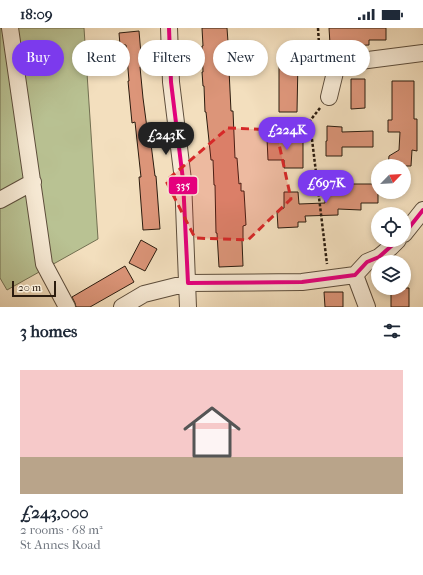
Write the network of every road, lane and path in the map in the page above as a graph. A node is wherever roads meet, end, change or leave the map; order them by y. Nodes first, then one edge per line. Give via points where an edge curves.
1 (169, 28) edge
2 (318, 28) edge
3 (7, 33) edge
4 (319, 40) edge
5 (423, 53) edge
6 (370, 60) edge
7 (333, 76) edge
8 (329, 97) joint
9 (33, 182) junction
10 (0, 200) edge
11 (423, 210) edge
12 (411, 225) edge
13 (391, 247) edge
14 (355, 275) junction
15 (329, 278) junction
16 (188, 283) junction
17 (67, 307) edge
18 (122, 307) edge
19 (188, 307) edge
20 (367, 307) edge

1 - 16 street via 171,82 183,180
2 - 4 path
3 - 9 street
5 - 6 street
7 - 8 street
8 - 15 path via 309,122
9 - 10 street
9 - 17 street via 44,264
11 - 12 street
13 - 14 street via 379,257 367,262
14 - 15 street
14 - 20 street
15 - 16 street via 302,282
16 - 18 street via 144,294
16 - 19 street

